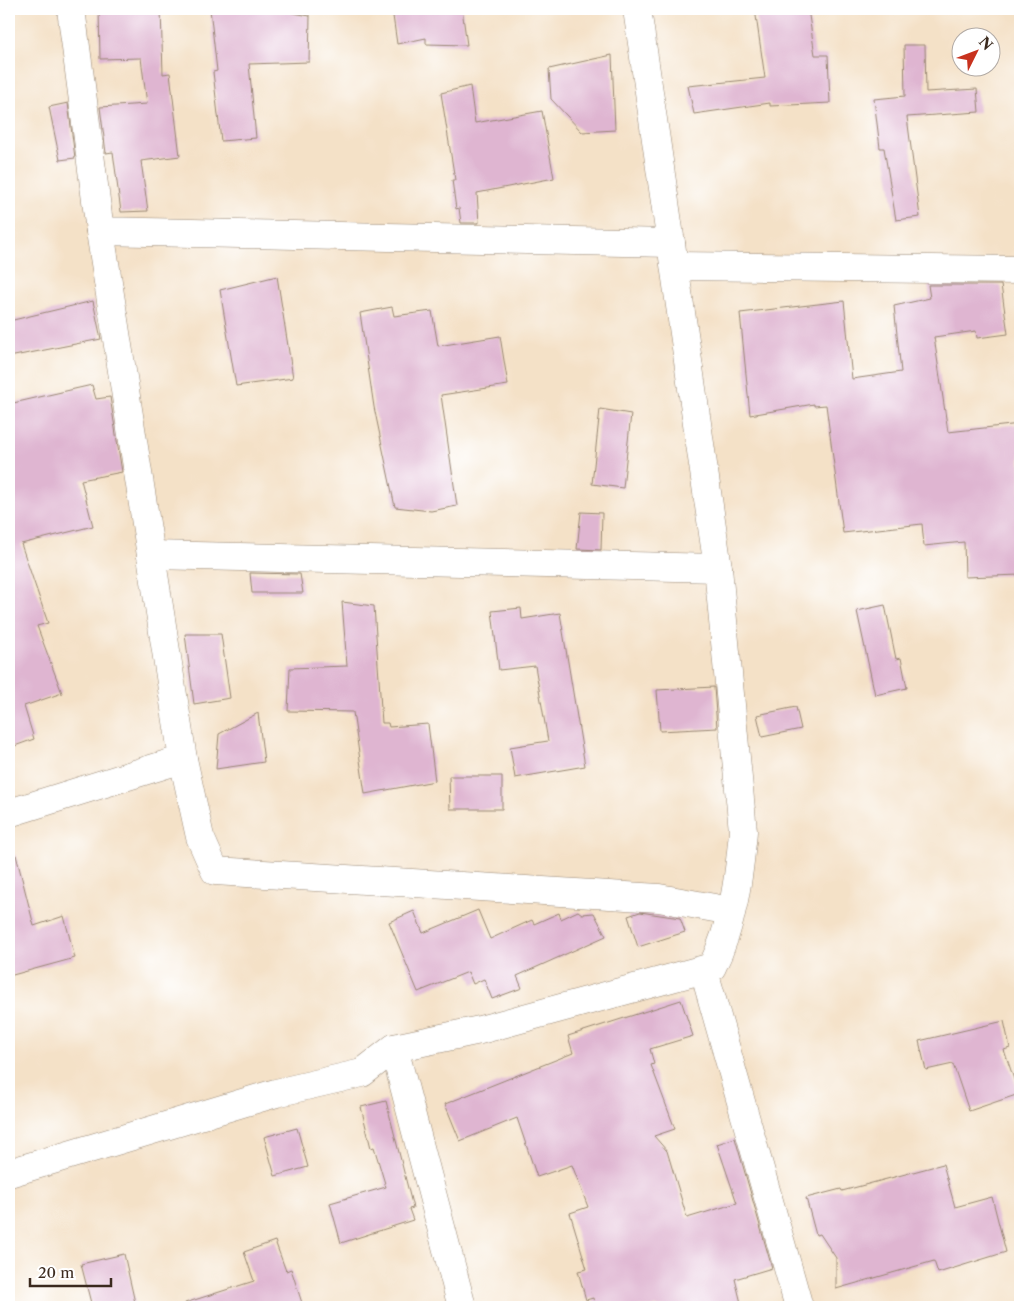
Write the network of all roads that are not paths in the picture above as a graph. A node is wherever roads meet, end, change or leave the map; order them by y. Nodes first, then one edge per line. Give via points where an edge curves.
1 (71, 9) edge
2 (637, 9) edge
3 (100, 231) junction
4 (673, 254) junction
5 (1020, 270) edge
6 (151, 554) junction
7 (718, 568) junction
8 (183, 759) junction
9 (9, 813) edge
10 (731, 911) junction
11 (704, 971) junction
12 (394, 1048) junction
13 (9, 1173) edge
14 (462, 1307) edge
15 (798, 1307) edge

1 - 3 street
2 - 4 street
3 - 4 street
3 - 6 street
4 - 5 street
4 - 7 street
6 - 7 street
6 - 8 street
7 - 10 street via 743,831 740,872
8 - 9 street
8 - 10 street via 200,837 215,871 659,898
10 - 11 street via 719,953 712,967
11 - 12 street via 480,1030
11 - 15 street
12 - 13 street via 362,1073 276,1093
12 - 14 street

